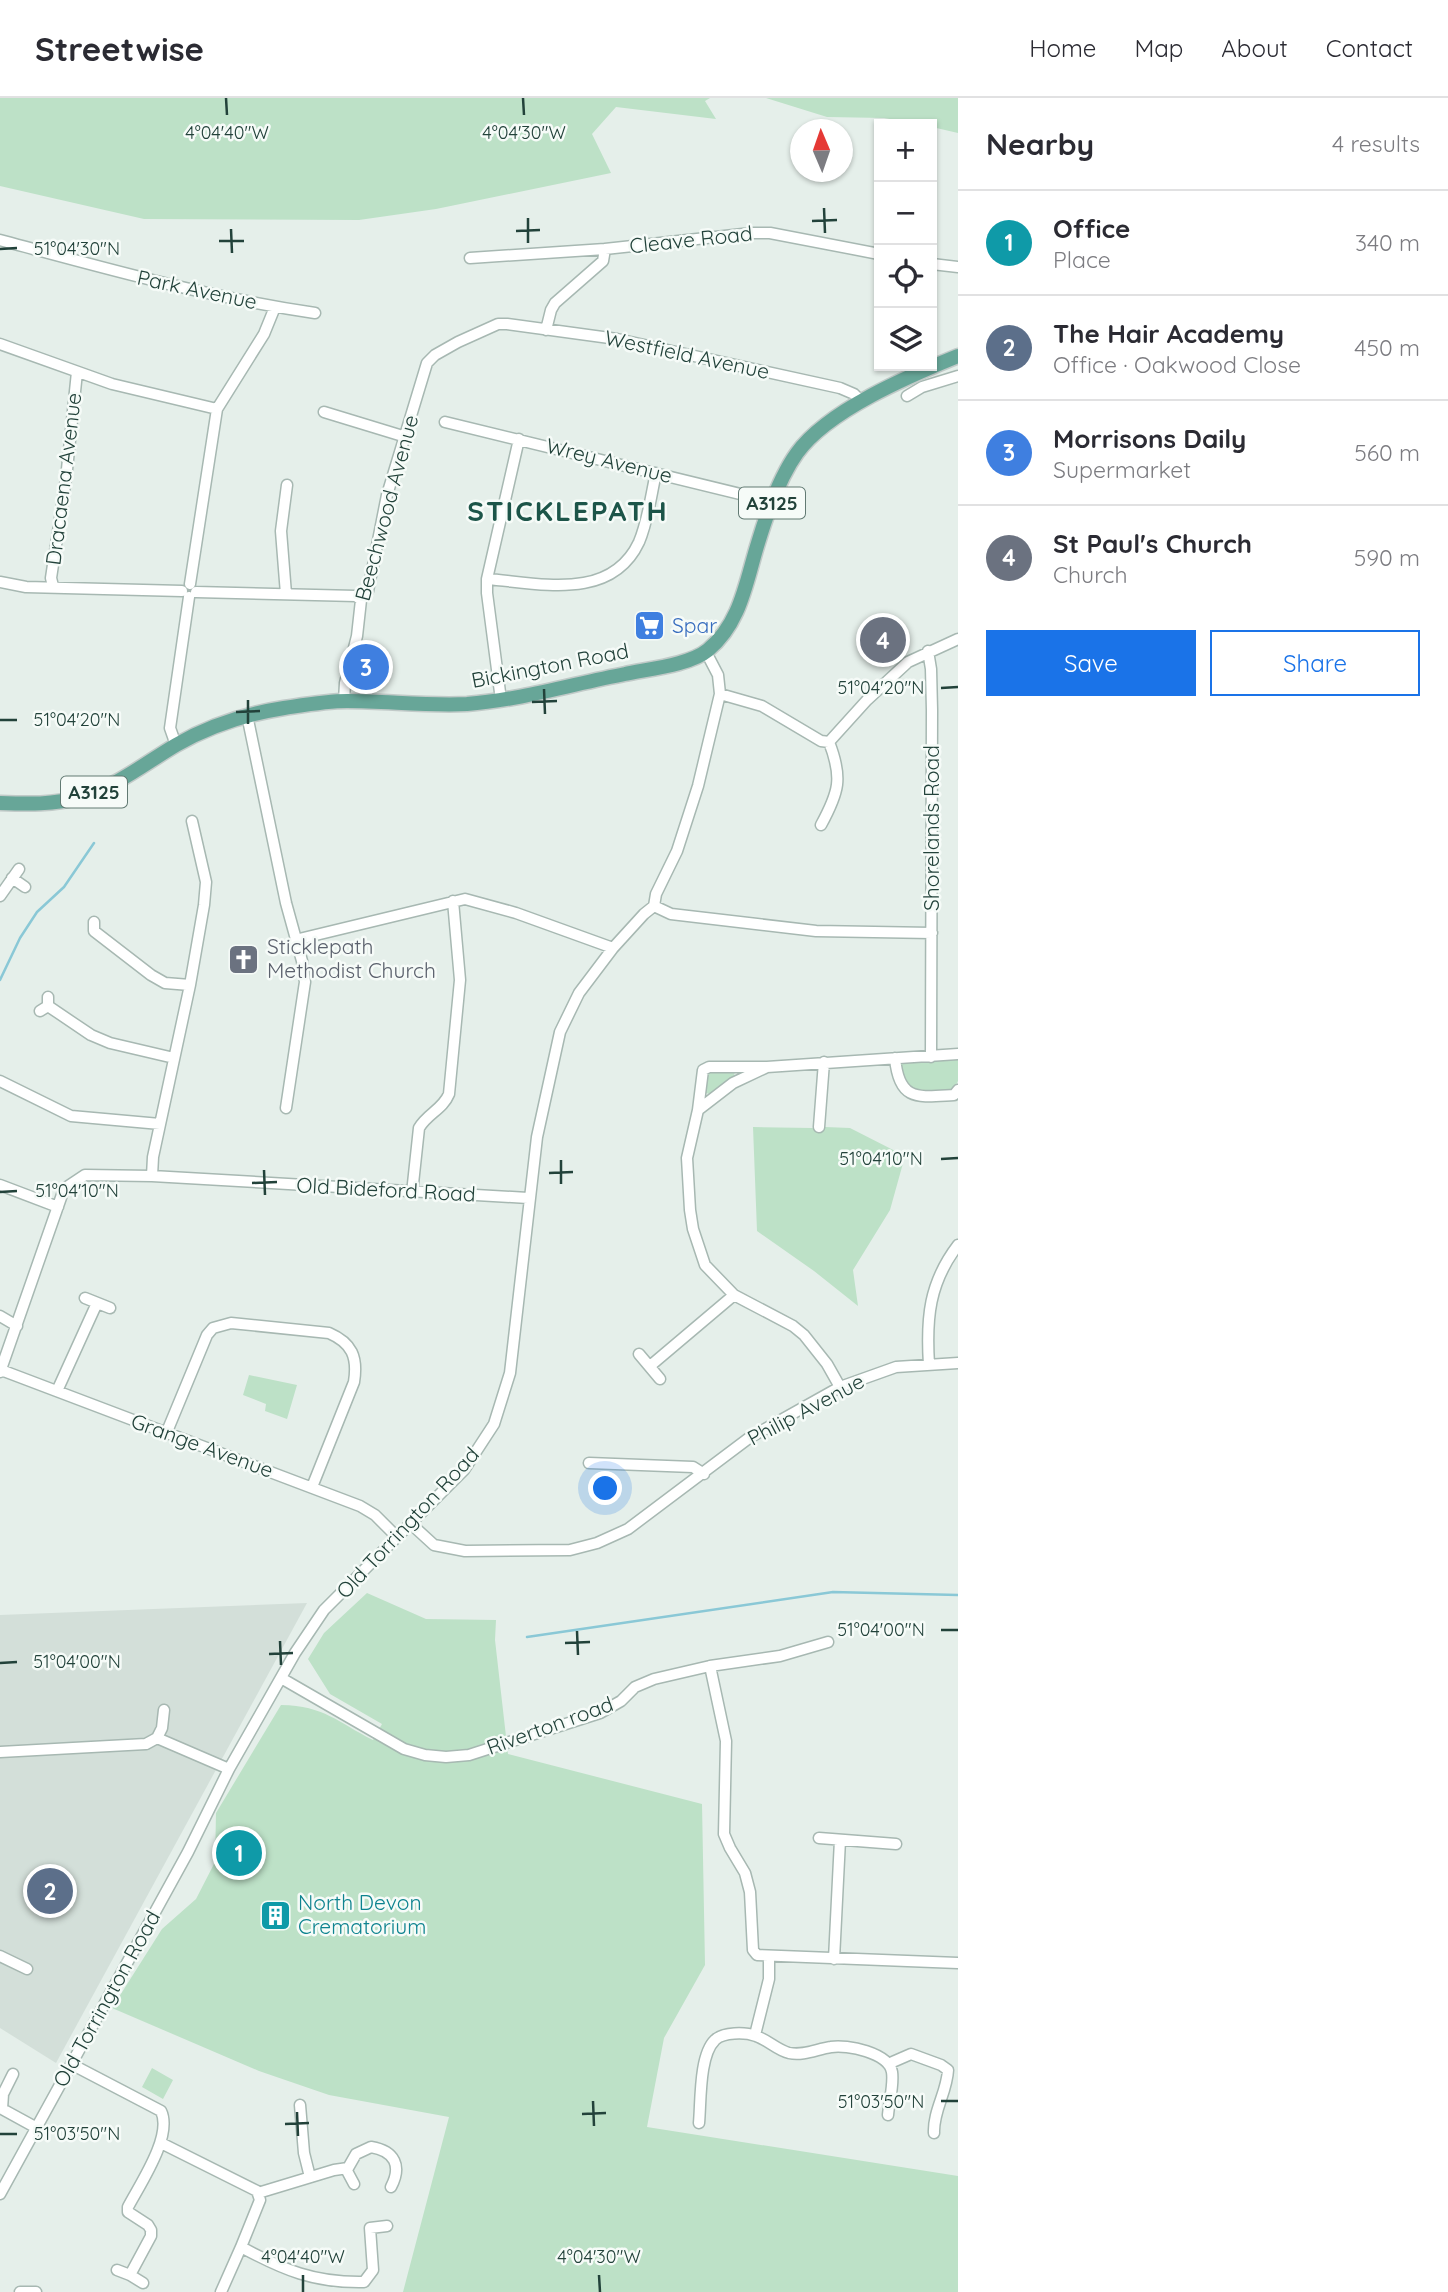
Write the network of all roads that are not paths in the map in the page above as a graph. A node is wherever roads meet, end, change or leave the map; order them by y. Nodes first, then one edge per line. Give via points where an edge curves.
1 (0, 240) edge
2 (605, 249) junction
3 (874, 253) edge
4 (470, 258) dead end
5 (937, 265) edge
6 (958, 267) edge
7 (275, 307) junction
8 (315, 313) dead end
9 (507, 324) joint
10 (546, 330) junction
11 (0, 344) edge
12 (958, 356) edge
13 (77, 372) junction
14 (958, 376) edge
15 (907, 396) dead end
16 (862, 401) junction
17 (217, 409) junction
18 (324, 412) dead end
19 (445, 422) dead end
20 (406, 437) junction
21 (519, 439) junction
22 (656, 473) junction
23 (287, 485) dead end
24 (773, 502) junction
25 (487, 579) junction
26 (0, 582) edge
27 (53, 586) junction
28 (189, 591) junction
29 (286, 594) junction
30 (365, 595) junction
31 (958, 639) edge
32 (928, 651) junction
33 (706, 652) junction
34 (720, 694) junction
35 (502, 700) junction
36 (344, 701) junction
37 (247, 715) junction
38 (829, 741) junction
39 (176, 745) junction
40 (0, 803) edge
41 (820, 826) dead end
42 (183, 835) dead end
43 (25, 887) dead end
44 (0, 897) edge
45 (453, 901) junction
46 (654, 906) junction
47 (91, 929) dead end
48 (932, 933) junction
49 (295, 940) junction
50 (613, 948) junction
51 (190, 985) junction
52 (46, 1004) dead end
53 (958, 1054) edge
54 (931, 1057) junction
55 (174, 1058) junction
56 (895, 1058) junction
57 (824, 1062) junction
58 (767, 1067) junction
59 (0, 1081) edge
60 (958, 1090) edge
61 (286, 1108) dead end
62 (698, 1110) junction
63 (160, 1124) junction
64 (819, 1126) dead end
65 (152, 1176) junction
66 (0, 1185) edge
67 (412, 1193) junction
68 (528, 1198) junction
69 (58, 1207) junction
70 (958, 1245) edge
71 (734, 1295) junction
72 (85, 1298) dead end
73 (97, 1303) junction
74 (110, 1308) dead end
75 (0, 1316) edge
76 (17, 1326) junction
77 (639, 1354) dead end
78 (958, 1363) edge
79 (929, 1365) junction
80 (650, 1366) junction
81 (0, 1371) edge
82 (660, 1379) dead end
83 (840, 1387) junction
84 (58, 1391) junction
85 (166, 1434) junction
86 (589, 1463) dead end
87 (704, 1474) junction
88 (312, 1487) junction
89 (410, 1523) junction
90 (396, 1536) junction
91 (828, 1642) dead end
92 (710, 1666) junction
93 (281, 1678) junction
94 (164, 1710) dead end
95 (157, 1738) junction
96 (0, 1752) edge
97 (229, 1769) junction
98 (819, 1838) dead end
99 (840, 1840) junction
100 (896, 1844) dead end
101 (0, 1956) edge
102 (769, 1956) junction
103 (834, 1959) junction
104 (958, 1964) edge
105 (27, 1969) dead end
106 (755, 2035) junction
107 (71, 2064) junction
108 (888, 2064) junction
109 (13, 2074) dead end
110 (300, 2105) dead end
111 (1, 2109) edge
112 (888, 2115) dead end
113 (699, 2123) dead end
114 (35, 2127) junction
115 (934, 2133) dead end
116 (161, 2143) junction
117 (346, 2169) junction
118 (310, 2177) junction
119 (355, 2184) dead end
120 (391, 2187) dead end
121 (0, 2193) edge
122 (258, 2193) junction
123 (387, 2227) dead end
124 (370, 2228) junction
125 (356, 2229) dead end
126 (242, 2247) junction
127 (117, 2270) dead end
128 (130, 2275) junction
129 (143, 2283) dead end
130 (20, 2292) edge
131 (36, 2292) edge
132 (220, 2292) edge

1 - 7 street, Park Avenue via 145,280
2 - 3 street, Cleave Road via 770,233
2 - 4 street
2 - 10 street, Cleave Road via 603,261 551,310
5 - 6 street
7 - 8 street, Park Avenue
7 - 17 street via 264,334
9 - 10 street, Westfield Avenue
9 - 20 street, Beechwood Avenue via 458,342 427,363
10 - 16 street, Westfield Avenue via 698,355 840,388
11 - 13 street
12 - 16 main road, A3125
13 - 17 street
13 - 27 street, Dracaena Avenue
14 - 15 street
16 - 24 main road, A3125 via 798,451
17 - 28 street
18 - 20 street
19 - 21 street, Wrey Avenue
20 - 30 street, Beechwood Avenue via 387,495
21 - 22 street, Wrey Avenue
21 - 25 street
22 - 24 street, Wrey Avenue
22 - 25 street via 640,539 607,576 589,584 565,585
23 - 29 street via 281,531
24 - 33 main road, A3125 via 738,611
25 - 35 street
26 - 27 street
27 - 28 street
28 - 29 street
28 - 39 street via 170,728
29 - 30 street
30 - 36 street, Beechwood Avenue
31 - 32 street
32 - 38 street via 886,681
32 - 48 street, Shorelands Road
33 - 34 street, Old Torrington Road via 718,675
33 - 35 main road, Bickington Road / A3125
34 - 38 street via 762,706 821,741
34 - 46 street, Old Torrington Road via 698,786
35 - 36 main road, Bickington Road / A3125 via 428,705
36 - 37 main road, Bickington Road / A3125
37 - 39 main road, Bickington Road / A3125
37 - 49 street
38 - 41 street via 839,776 836,794
39 - 40 main road, Bickington Road / A3125 via 122,780 80,797 47,803
42 - 51 street via 193,827 206,882
43 - 44 street via 15,874
45 - 49 street
45 - 50 street via 516,913
45 - 67 street via 460,980 449,1094 419,1128
46 - 48 street, Shorelands Road via 671,914 817,932
46 - 50 street, Old Torrington Road
47 - 51 street via 150,975 165,983
48 - 54 street
49 - 61 street via 305,982
50 - 68 street, Old Torrington Road via 579,993 560,1032
51 - 55 street
52 - 55 street via 91,1035
53 - 54 street
54 - 56 street
55 - 63 street
56 - 57 street
56 - 60 street via 897,1076 908,1093 917,1097 954,1095
57 - 58 street
57 - 64 street
58 - 62 street via 733,1083
58 - 62 street via 706,1068
59 - 63 street via 71,1116
62 - 71 street via 687,1158 693,1229 705,1265
63 - 65 street
65 - 67 street, Old Bideford Road
65 - 69 street, Old Bideford Road via 85,1175 64,1189
66 - 69 street
67 - 68 street, Old Bideford Road
68 - 89 street, Old Torrington Road via 510,1373 498,1414 464,1470
69 - 76 street, Old Bideford Road
70 - 79 street via 943,1264 929,1306
71 - 80 street
71 - 83 street via 804,1335
72 - 73 street
73 - 74 street
73 - 84 street
75 - 76 street
76 - 81 street, Old Bideford Road
77 - 80 street
78 - 79 street, Philip Avenue
79 - 83 street, Philip Avenue via 896,1367
80 - 82 street
81 - 84 street, Grange Avenue
83 - 87 street, Philip Avenue via 749,1438
84 - 85 street, Grange Avenue
85 - 88 street, Grange Avenue
85 - 88 street via 213,1328 231,1323 329,1333 351,1348 357,1366 355,1382
86 - 87 street via 693,1467
87 - 89 street, Philip Avenue via 628,1529 597,1544 569,1550 444,1549
88 - 90 street, Grange Avenue via 360,1506
89 - 90 street, Old Torrington Road
90 - 93 street, Old Torrington Road via 324,1610
91 - 92 street, Riverton road via 780,1656
92 - 93 street, Riverton road via 635,1686 621,1702 600,1713 481,1752 446,1757 404,1749
92 - 102 street via 726,1741 724,1834 745,1872 753,1950
93 - 97 street, Old Torrington Road
94 - 95 street
95 - 96 street via 146,1744
95 - 97 street
97 - 107 street, Old Torrington Road
98 - 99 street
99 - 100 street
99 - 103 street
101 - 105 street
102 - 103 street
102 - 106 street via 769,1979
103 - 104 street
106 - 108 street via 792,2053 845,2046 878,2056
106 - 113 street via 723,2035 707,2052
107 - 114 street, Old Torrington Road
107 - 116 street via 161,2111
108 - 112 street via 892,2072
108 - 115 street via 911,2054 948,2070
109 - 111 street
110 - 118 street
111 - 114 street
114 - 121 street, Old Torrington Road
116 - 122 street
116 - 128 street via 128,2207 128,2212 152,2230
117 - 118 street
117 - 119 street
117 - 120 street via 356,2154 380,2148 391,2155 396,2167
118 - 122 street
122 - 126 street via 260,2200
123 - 124 street
124 - 125 street
124 - 126 street via 373,2270 364,2281 335,2281 288,2271
126 - 132 street
127 - 128 street
128 - 129 street
130 - 131 street

